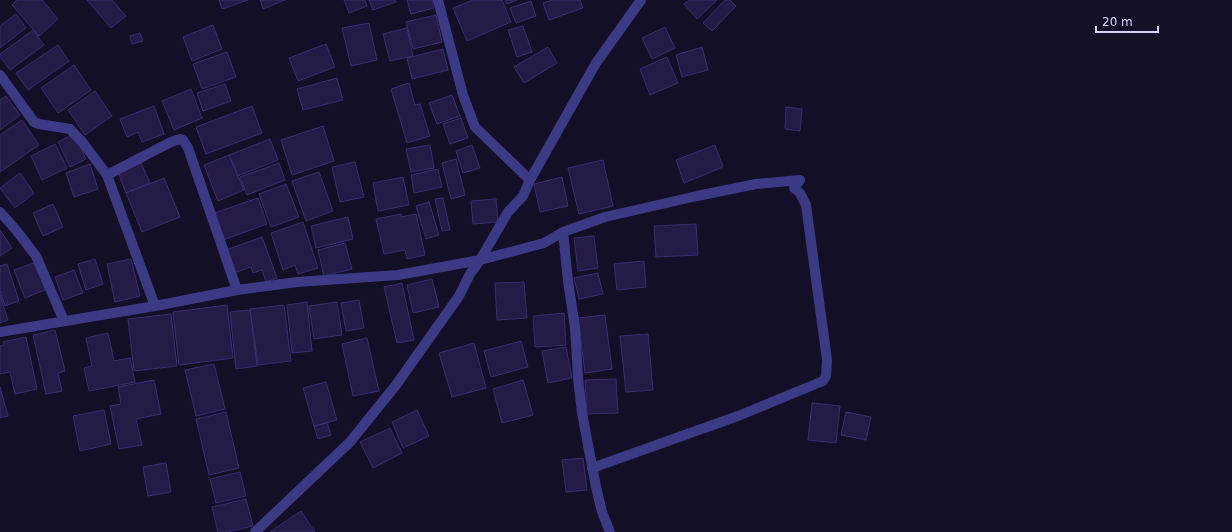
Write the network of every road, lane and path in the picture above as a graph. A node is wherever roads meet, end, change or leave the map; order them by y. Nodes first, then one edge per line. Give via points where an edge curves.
1 (438, 0) edge
2 (641, 0) edge
3 (0, 75) edge
4 (107, 175) junction
5 (530, 180) junction
6 (0, 212) edge
7 (563, 232) junction
8 (480, 260) junction
9 (237, 290) junction
10 (155, 306) junction
11 (64, 321) junction
12 (0, 332) edge
13 (592, 468) junction
14 (255, 532) edge
15 (610, 532) edge

1 - 5 street via 463,95 475,127
2 - 5 street via 596,63
3 - 4 street via 34,122 70,129
4 - 9 street via 171,142 182,140 188,148
4 - 10 street
5 - 8 street via 523,196 508,212
6 - 11 street via 36,256
7 - 8 street via 544,243
7 - 13 street via 582,413
7 - 13 street via 605,217 697,196 756,184 800,180 794,188 800,193 806,205 827,360 826,376 820,383 738,416
8 - 9 street via 398,275 297,282
8 - 14 street via 459,296 396,385 350,442
9 - 10 street
10 - 11 street
11 - 12 street
13 - 15 street via 602,512

